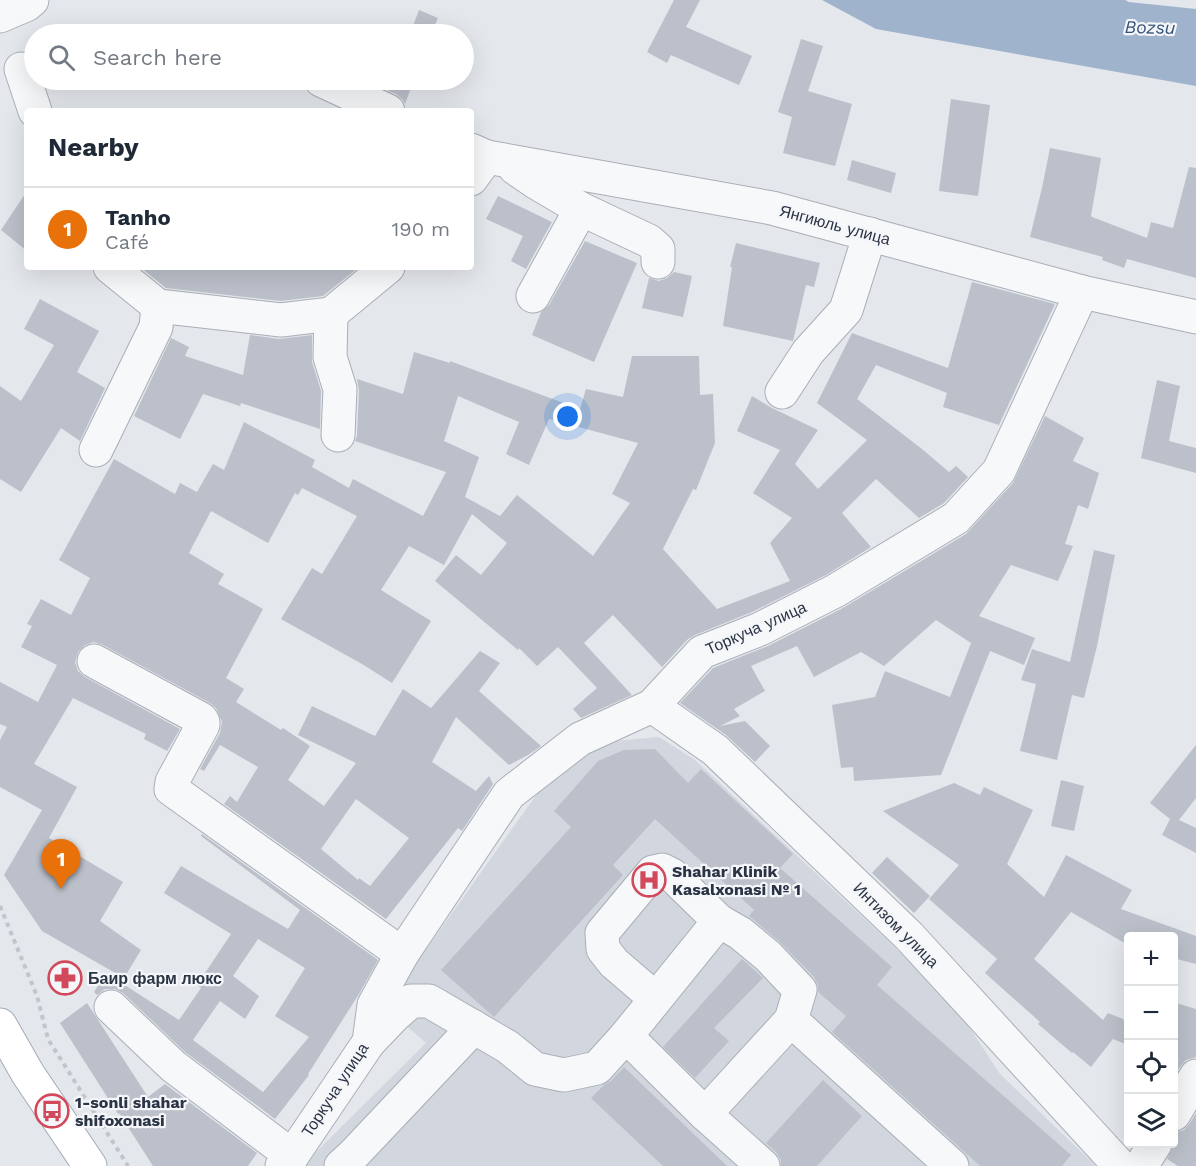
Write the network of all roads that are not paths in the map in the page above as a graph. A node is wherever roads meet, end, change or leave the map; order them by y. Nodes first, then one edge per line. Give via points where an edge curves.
1 (32, 0) edge
2 (0, 16) edge
3 (27, 90) edge
4 (343, 90) edge
5 (34, 108) edge
6 (382, 108) edge
7 (483, 162) edge
8 (581, 209) junction
9 (870, 234) junction
10 (658, 262) dead end
11 (114, 270) edge
12 (384, 270) edge
13 (1082, 292) junction
14 (533, 296) dead end
15 (158, 306) junction
16 (331, 314) junction
17 (1196, 317) edge
18 (782, 392) dead end
19 (338, 435) dead end
20 (96, 450) dead end
21 (94, 662) dead end
22 (652, 706) junction
23 (719, 921) junction
24 (402, 954) junction
25 (656, 999) junction
26 (111, 1007) dead end
27 (791, 1020) junction
28 (0, 1025) edge
29 (474, 1027) junction
30 (626, 1036) junction
31 (369, 1042) junction
32 (1196, 1076) edge
33 (1178, 1106) edge
34 (705, 1114) junction
35 (1152, 1148) edge
36 (287, 1161) edge
37 (90, 1166) edge
38 (341, 1166) edge
39 (763, 1166) edge
40 (952, 1166) edge
41 (1120, 1166) edge
42 (1141, 1166) edge

1 - 2 street
3 - 5 street
4 - 6 street
7 - 8 street via 537,183
7 - 9 street, Янгиюль улица via 772,208
8 - 10 street via 649,241 658,249
8 - 14 street
9 - 13 street, Янгиюль улица
9 - 18 street via 846,310 808,352
11 - 15 street
12 - 16 street
13 - 17 street, Янгиюль улица
13 - 22 street, Торкуча улица via 999,471 956,518 835,591 760,629 702,652
15 - 16 street via 281,320
15 - 20 street via 156,327
16 - 19 street via 330,357 340,389
21 - 24 street via 203,722 171,789
22 - 24 street, Торкуча улица via 580,739 509,794
22 - 41 street, Интизом улица via 715,750 909,936
23 - 25 street
23 - 25 street via 662,870 653,872 602,933 603,949 614,963
23 - 27 street via 759,948 800,990
24 - 31 street, Торкуча улица via 374,1005
25 - 30 street
26 - 36 street via 173,1066
27 - 34 street
27 - 40 street
28 - 37 main road
29 - 30 street via 535,1069 564,1075 597,1068
29 - 31 street via 429,1001 411,1001
29 - 38 street
30 - 34 street
31 - 36 street, Торкуча улица
32 - 33 street
34 - 39 street
35 - 42 street

